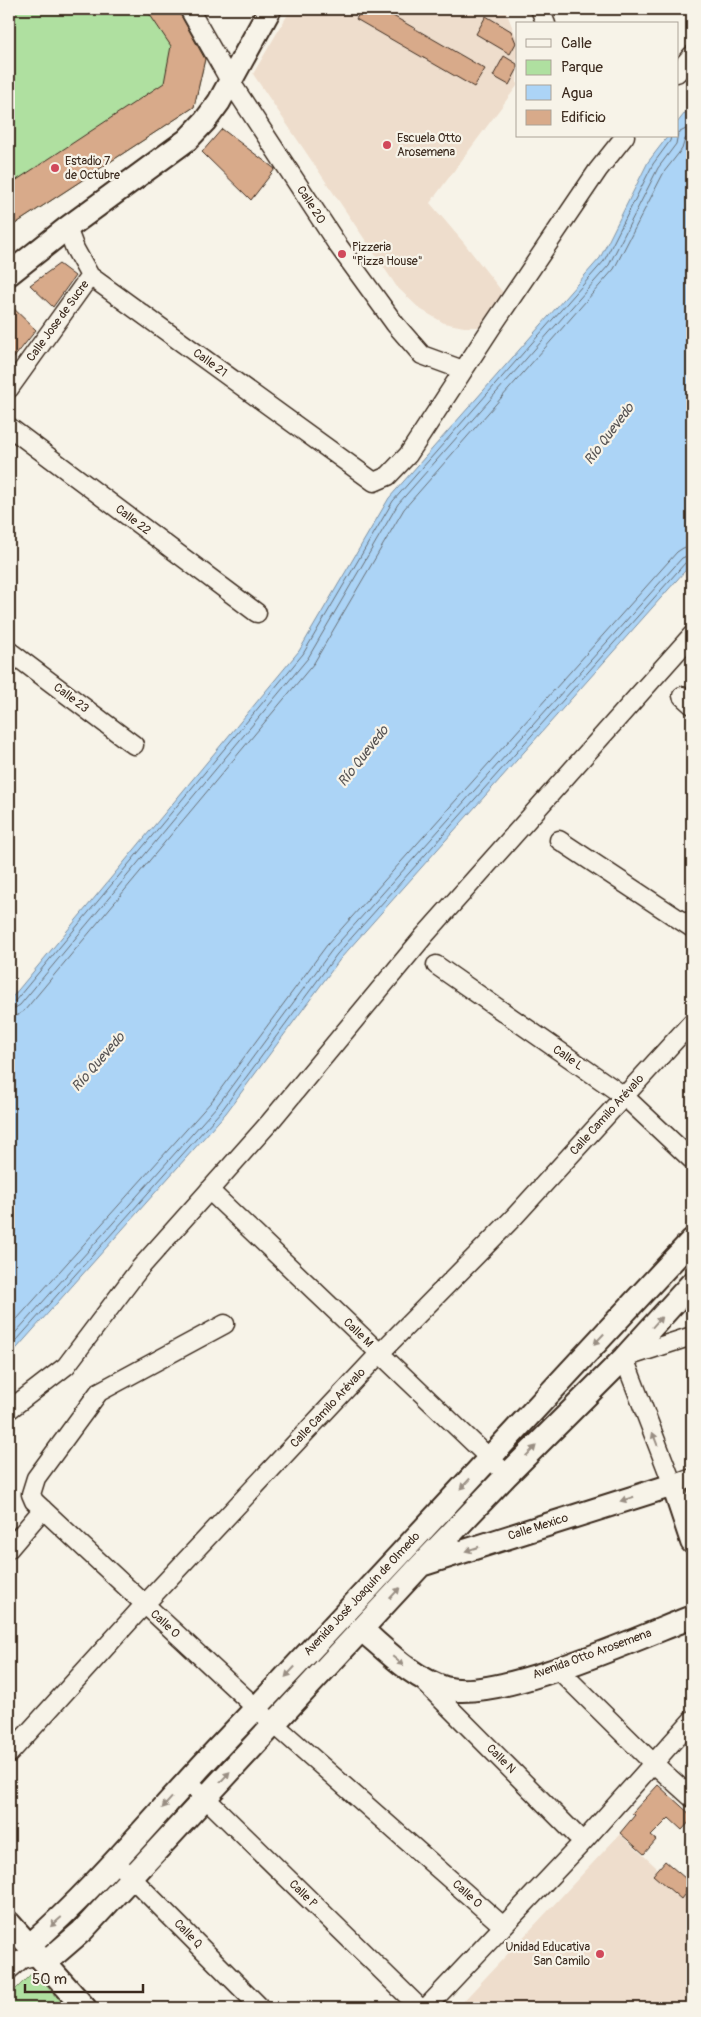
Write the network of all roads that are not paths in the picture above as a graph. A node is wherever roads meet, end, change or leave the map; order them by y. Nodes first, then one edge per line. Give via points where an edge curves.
1 (189, 9) edge
2 (270, 9) edge
3 (540, 9) edge
4 (545, 22) edge
5 (692, 55) edge
6 (678, 72) edge
7 (230, 80) junction
8 (623, 138) edge
9 (67, 228) junction
10 (9, 274) edge
11 (90, 276) junction
12 (464, 370) junction
13 (9, 389) edge
14 (9, 427) edge
15 (257, 613) dead end
16 (692, 635) edge
17 (9, 651) edge
18 (134, 745) dead end
19 (559, 840) dead end
20 (692, 928) edge
21 (436, 965) dead end
22 (692, 1022) edge
23 (624, 1096) junction
24 (692, 1160) edge
25 (209, 1190) junction
26 (692, 1240) edge
27 (692, 1283) edge
28 (225, 1324) dead end
29 (692, 1336) edge
30 (380, 1353) junction
31 (624, 1358) junction
32 (9, 1410) edge
33 (488, 1458) junction
34 (507, 1475) junction
35 (683, 1482) edge
36 (43, 1509) junction
37 (692, 1542) edge
38 (9, 1548) edge
39 (422, 1564) junction
40 (383, 1572) junction
41 (144, 1605) junction
42 (692, 1617) edge
43 (362, 1629) junction
44 (558, 1669) junction
45 (418, 1676) junction
46 (256, 1708) junction
47 (692, 1720) edge
48 (274, 1723) junction
49 (9, 1754) edge
50 (653, 1763) junction
51 (188, 1780) junction
52 (205, 1798) junction
53 (692, 1798) edge
54 (583, 1842) junction
55 (115, 1861) junction
56 (132, 1876) junction
57 (9, 1923) edge
58 (503, 1926) junction
59 (38, 1955) junction
60 (9, 1970) edge
61 (85, 2008) edge
62 (261, 2008) edge
63 (420, 2008) edge
64 (426, 2008) edge

1 - 7 street, Calle 20
2 - 7 main road
3 - 4 street
5 - 6 street
7 - 9 main road via 219,102 187,140
7 - 12 street, Calle 20 via 337,244 394,324 422,355
8 - 12 street via 598,170
9 - 10 main road
9 - 11 street, Calle 21
11 - 12 street, Calle 21 via 374,482 388,476 408,455
11 - 13 street, Calle Jose de Sucre
14 - 15 street, Calle 22
16 - 25 street via 424,936 270,1122
17 - 18 street, Calle 23
19 - 20 street
21 - 23 street, Calle L
22 - 23 street, Calle Camilo Arévalo
23 - 24 street, Calle L
23 - 30 street, Calle Camilo Arévalo via 515,1216
25 - 30 street, Calle M
25 - 32 street via 140,1268 66,1366
26 -> 33 main road, Avenida José Joaquín de Olmedo
31 -> 27 main road, Avenida José Joaquín de Olmedo
28 - 36 street, Calle O via 99,1392 36,1478 31,1494
29 - 31 street
30 - 33 street, Calle M
30 - 41 street, Calle Camilo Arévalo
34 -> 31 main road, Avenida José Joaquín de Olmedo
35 -> 31 street
33 - 34 street, Calle M
33 -> 40 main road, Avenida José Joaquín de Olmedo
34 - 39 main road, Avenida José Joaquín de Olmedo
35 - 37 main road
35 -> 39 main road, Calle Mexico
36 - 38 street
36 - 41 street, Calle O
39 - 40 main road, Calle Mexico
43 -> 39 main road, Avenida José Joaquín de Olmedo
40 -> 46 main road, Avenida José Joaquín de Olmedo
41 - 46 street, Calle O
41 - 49 street, Calle Camilo Arévalo
42 - 44 main road, Avenida Otto Arosemena
43 -> 45 main road, Avenida Otto Arosemena
43 - 48 main road, Avenida José Joaquín de Olmedo
44 - 45 main road, Avenida Otto Arosemena via 473,1690 445,1688
44 - 50 street
45 - 54 street, Calle N
46 - 48 street, Calle O
46 - 51 main road, Avenida José Joaquín de Olmedo
47 - 50 street
52 -> 48 main road, Avenida José Joaquín de Olmedo
48 - 58 street, Calle O
50 - 53 street
50 - 54 street
51 - 52 street, Calle P
51 -> 55 main road, Avenida José Joaquín de Olmedo
52 - 56 main road, Avenida José Joaquín de Olmedo
52 - 63 street, Calle P
54 - 58 street
55 - 56 street, Calle Q
55 -> 59 main road, Avenida José Joaquín de Olmedo via 65,1915
56 - 59 main road, Avenida José Joaquín de Olmedo via 82,1931
56 - 62 street, Calle Q
57 - 59 main road
58 - 64 street
59 - 60 street via 22,1959
59 - 61 main road

